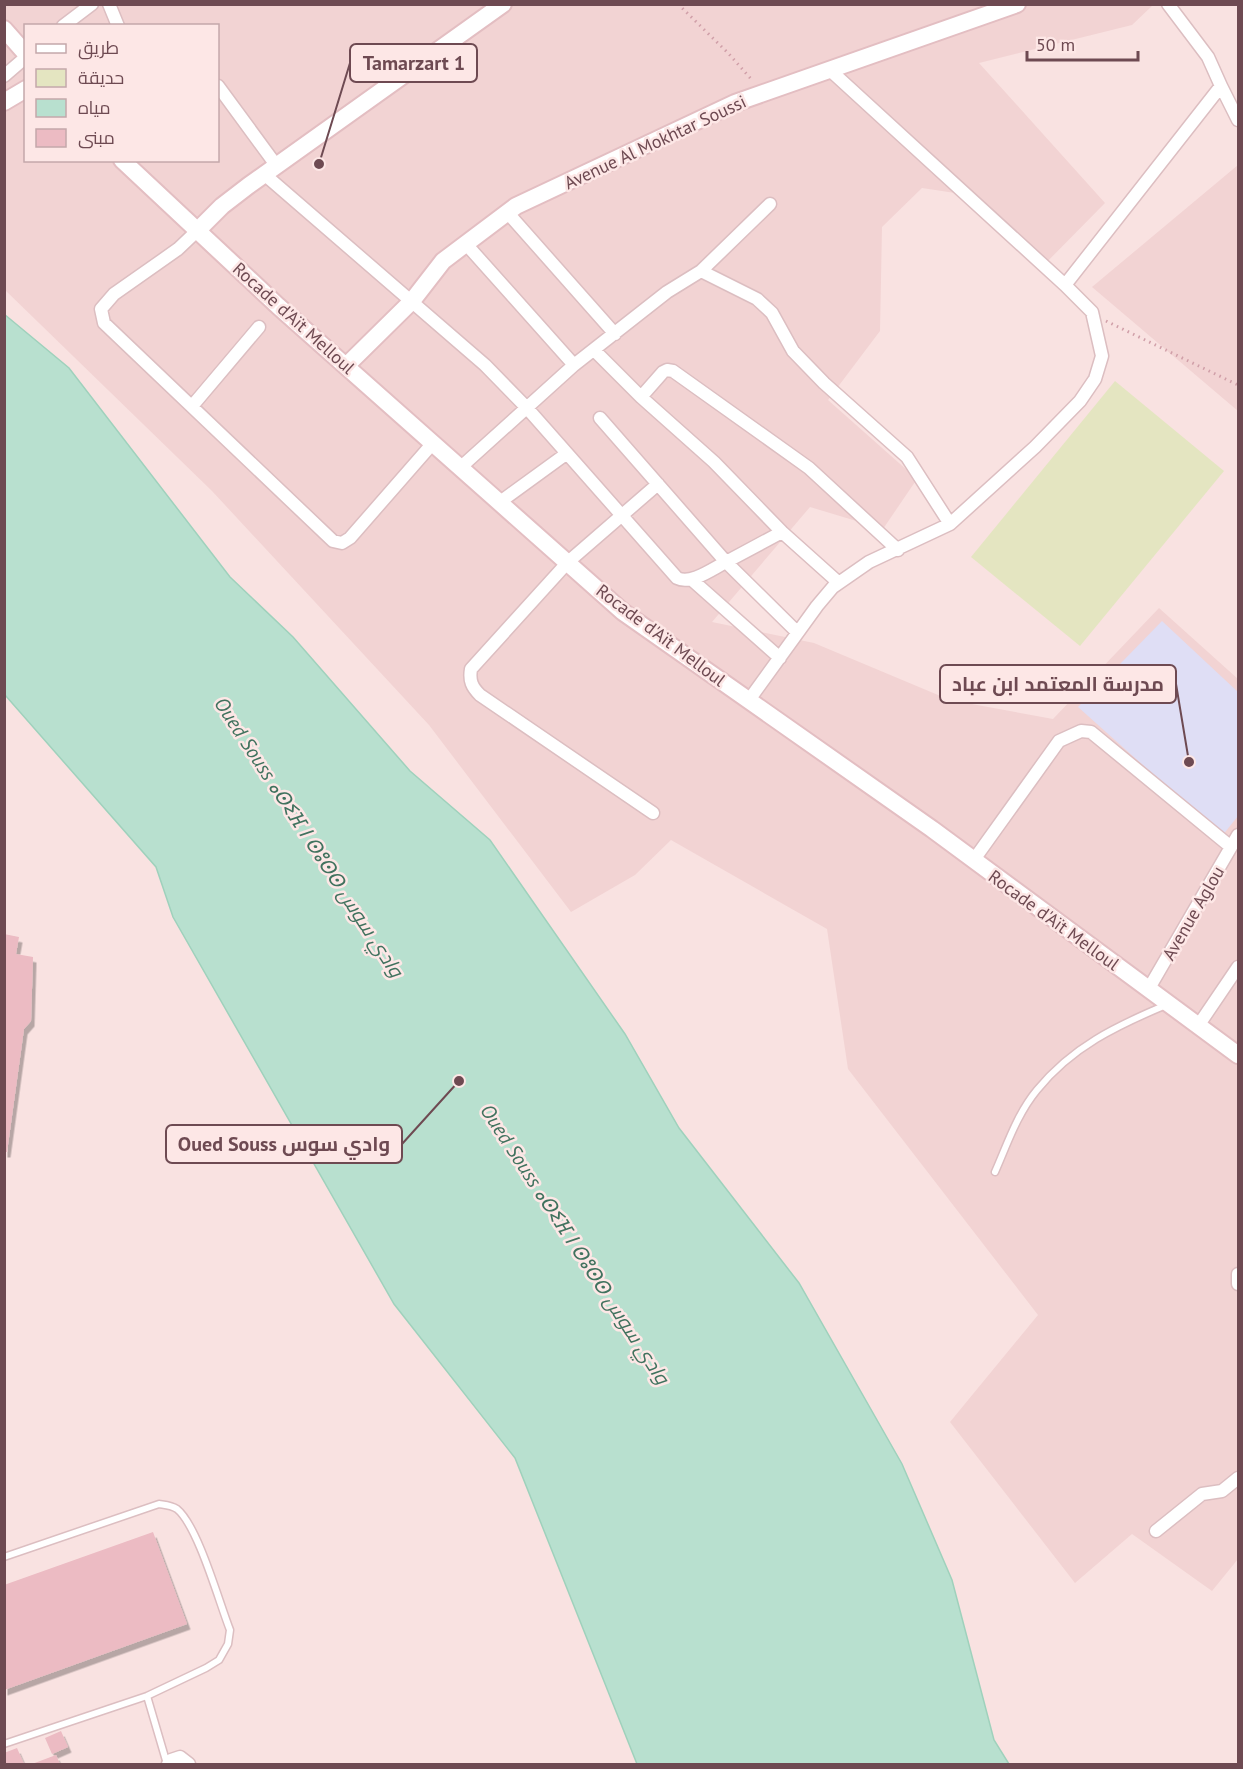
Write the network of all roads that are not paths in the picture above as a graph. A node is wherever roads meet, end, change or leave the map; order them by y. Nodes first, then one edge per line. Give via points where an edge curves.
1 (92, 4) edge
2 (109, 4) edge
3 (503, 4) edge
4 (1017, 4) edge
5 (1168, 4) edge
6 (66, 24) edge
7 (117, 24) edge
8 (4, 29) edge
9 (24, 53) edge
10 (24, 57) edge
11 (831, 71) junction
12 (4, 76) edge
13 (1221, 86) junction
14 (24, 90) edge
15 (220, 94) edge
16 (4, 102) edge
17 (1239, 120) edge
18 (125, 162) edge
19 (270, 170) junction
20 (770, 204) dead end
21 (507, 212) junction
22 (198, 230) junction
23 (466, 244) junction
24 (701, 271) junction
25 (1065, 285) junction
26 (412, 302) junction
27 (259, 327) dead end
28 (615, 334) junction
29 (594, 350) junction
30 (574, 365) junction
31 (346, 366) junction
32 (641, 397) junction
33 (193, 405) junction
34 (527, 408) junction
35 (600, 418) dead end
36 (433, 443) junction
37 (567, 454) junction
38 (461, 467) junction
39 (658, 484) junction
40 (500, 502) junction
41 (622, 517) junction
42 (950, 524) junction
43 (782, 532) junction
44 (898, 550) junction
45 (568, 562) junction
46 (726, 562) junction
47 (691, 579) junction
48 (839, 584) junction
49 (797, 632) junction
50 (780, 658) junction
51 (749, 700) junction
52 (653, 813) dead end
53 (1239, 835) edge
54 (1231, 847) junction
55 (973, 861) junction
56 (1239, 967) edge
57 (1148, 990) junction
58 (1166, 1004) junction
59 (1198, 1026) junction
60 (1236, 1048) edge
61 (994, 1172) dead end
62 (1239, 1274) edge
63 (1239, 1284) edge
64 (1239, 1478) edge
65 (1156, 1531) dead end
66 (4, 1557) edge
67 (147, 1696) junction
68 (4, 1744) edge
69 (167, 1764) edge
70 (189, 1764) edge

1 - 6 street
2 - 7 street
3 - 19 street
4 - 11 street, Avenue Al Mokhtar Soussi
5 - 13 street via 1208,57
8 - 9 street
10 - 12 street
11 - 21 street, Avenue Al Mokhtar Soussi via 735,103
11 - 25 street
13 - 17 street
13 - 25 street
14 - 16 street
15 - 19 street
18 - 22 street, Rocade d'Aït Melloul
19 - 22 street via 222,206
19 - 26 street
20 - 24 street
21 - 23 street, Avenue Al Mokhtar Soussi
21 - 28 street
22 - 31 street, Rocade d'Aït Melloul
22 - 33 street via 114,294 100,315
23 - 26 street, Avenue Al Mokhtar Soussi via 443,261
23 - 30 street
24 - 28 street via 667,292
24 - 42 street via 757,299 772,313 793,351 907,457
25 - 42 street via 1092,312 1102,356 1095,379 1035,447
26 - 31 street, Avenue Al Mokhtar Soussi
26 - 34 street via 485,365
27 - 33 street
28 - 29 street
29 - 30 street
29 - 32 street
30 - 34 street
31 - 36 street, Rocade d'Aït Melloul
32 - 43 street via 714,462
32 - 44 street via 663,372 673,371 809,468
33 - 36 street via 333,541 342,543
34 - 37 street
34 - 38 street
35 - 39 street
36 - 38 street, Rocade d'Aït Melloul
37 - 40 street
37 - 41 street
38 - 40 street, Rocade d'Aït Melloul
39 - 41 street
39 - 46 street
40 - 45 street, Rocade d'Aït Melloul
41 - 45 street
41 - 47 street via 677,578
42 - 44 street
43 - 46 street
43 - 48 street
44 - 48 street via 869,561
45 - 51 street, Rocade d'Aït Melloul via 623,612
45 - 52 street via 471,669 472,688
46 - 47 street
46 - 49 street
47 - 50 street
48 - 49 street
49 - 50 street
50 - 51 street
51 - 55 street, Rocade d'Aït Melloul
53 - 54 street, Avenue Aglou
54 - 55 street via 1091,732 1081,731 1059,741
54 - 57 street, Avenue Aglou
55 - 57 street, Rocade d'Aït Melloul
56 - 59 street
57 - 58 street, Rocade d'Aït Melloul
58 - 59 street, Rocade d'Aït Melloul
58 - 61 lane via 1101,1034 1037,1090
59 - 60 street, Rocade d'Aït Melloul
62 - 63 street
64 - 65 street via 1222,1491 1202,1494
66 - 67 lane via 159,1504 171,1505 179,1511 191,1527 230,1630 228,1644 219,1660
67 - 68 lane
67 - 69 lane
69 - 70 street via 180,1757

